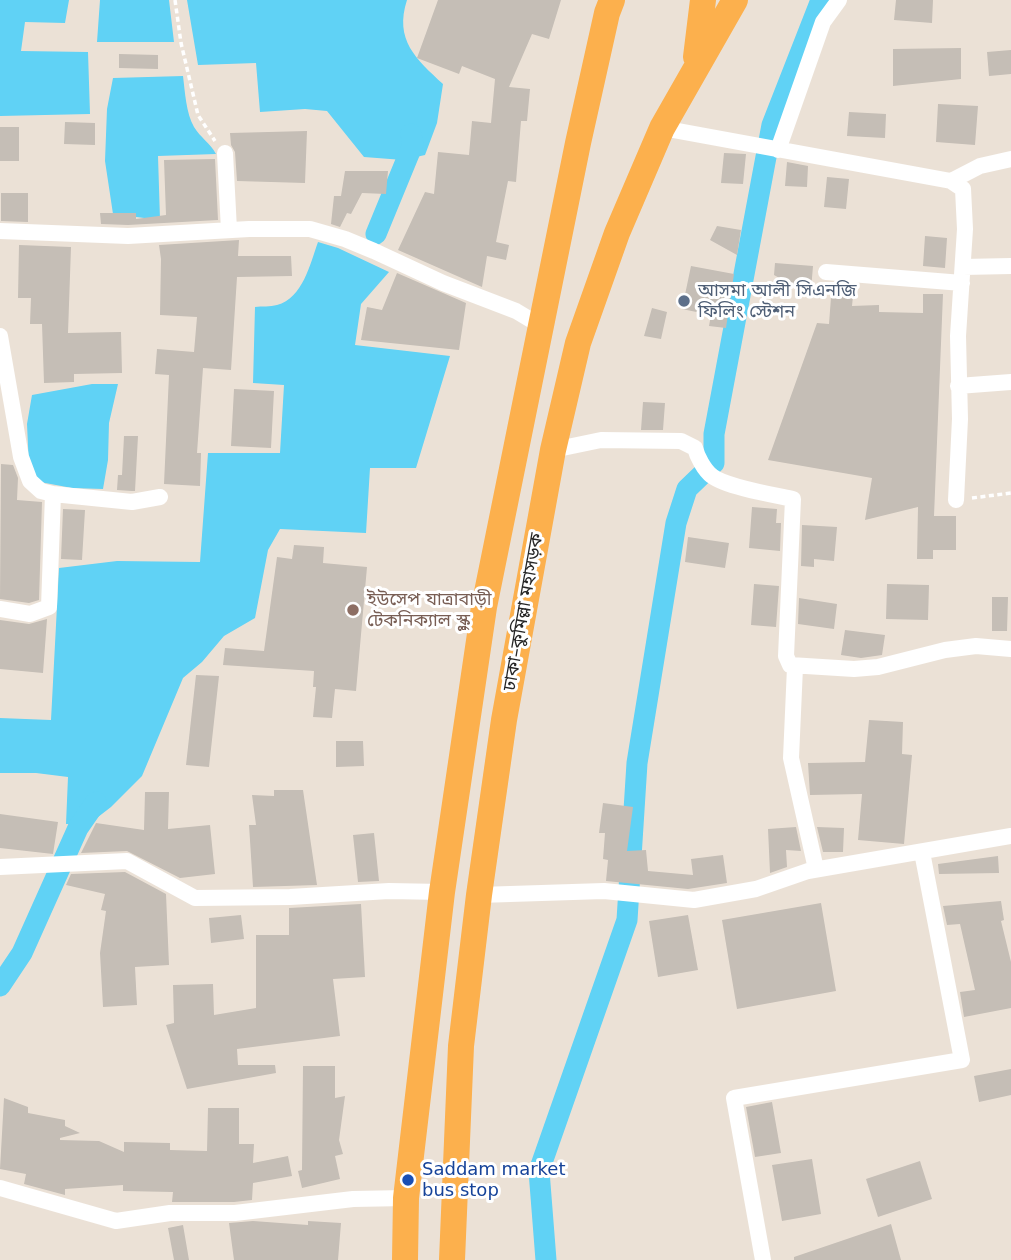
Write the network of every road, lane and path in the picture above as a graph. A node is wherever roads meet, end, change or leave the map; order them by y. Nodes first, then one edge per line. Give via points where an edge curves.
1 (175, 0) edge
2 (612, 0) edge
3 (703, 0) edge
4 (735, 0) edge
5 (839, 0) edge
6 (693, 73) junction
7 (662, 128) junction
8 (778, 150) junction
9 (225, 153) joint
10 (1011, 159) edge
11 (951, 181) junction
12 (229, 230) junction
13 (0, 231) edge
14 (1011, 266) edge
15 (826, 272) dead end
16 (963, 275) junction
17 (541, 326) junction
18 (0, 336) edge
19 (1011, 383) edge
20 (958, 386) junction
21 (553, 450) junction
22 (1011, 493) edge
23 (53, 494) junction
24 (160, 497) dead end
25 (956, 500) joint
26 (0, 609) edge
27 (1011, 649) edge
28 (795, 667) junction
29 (1011, 836) edge
30 (922, 852) junction
31 (8, 867) edge
32 (816, 869) junction
33 (442, 892) junction
34 (479, 895) junction
35 (0, 1188) edge
36 (406, 1199) junction
37 (405, 1260) edge
38 (452, 1260) edge
39 (763, 1260) edge

1 - 9 path via 198,115
2 - 17 highway
3 - 6 highway
4 - 6 highway, ঢাকা–কুমিল্লা মহাসড়ক
5 - 8 street via 823,22
6 - 7 highway, ঢাকা–কুমিল্লা মহাসড়ক
7 - 8 street
7 - 21 highway, ঢাকা–কুমিল্লা মহাসড়ক via 617,233 578,343
8 - 11 street
9 - 12 street
10 - 11 street via 981,166
11 - 16 street via 963,189
12 - 13 street via 128,236
12 - 17 street via 310,229 345,239 516,311
14 - 16 street
15 - 16 street
16 - 20 street
17 - 33 highway via 484,607
18 - 23 street via 21,457 30,481
19 - 20 street
20 - 25 street
21 - 28 street via 601,440 681,441 695,448 712,476 793,499 786,656
21 - 34 highway, ঢাকা–কুমিল্লা মহাসড়ক via 504,720
22 - 25 path
23 - 24 street via 132,502
23 - 26 street via 49,607 30,614
27 - 28 street via 945,649 878,667
28 - 32 street via 791,758
29 - 30 street
30 - 32 street
30 - 39 street via 962,1060 734,1098
31 - 33 street via 127,861 195,898
32 - 34 street via 756,889 694,900 604,891
33 - 36 highway
34 - 38 highway, ঢাকা–কুমিল্লা মহাসড়ক via 461,1046
35 - 36 street via 116,1221 353,1199
36 - 37 highway

